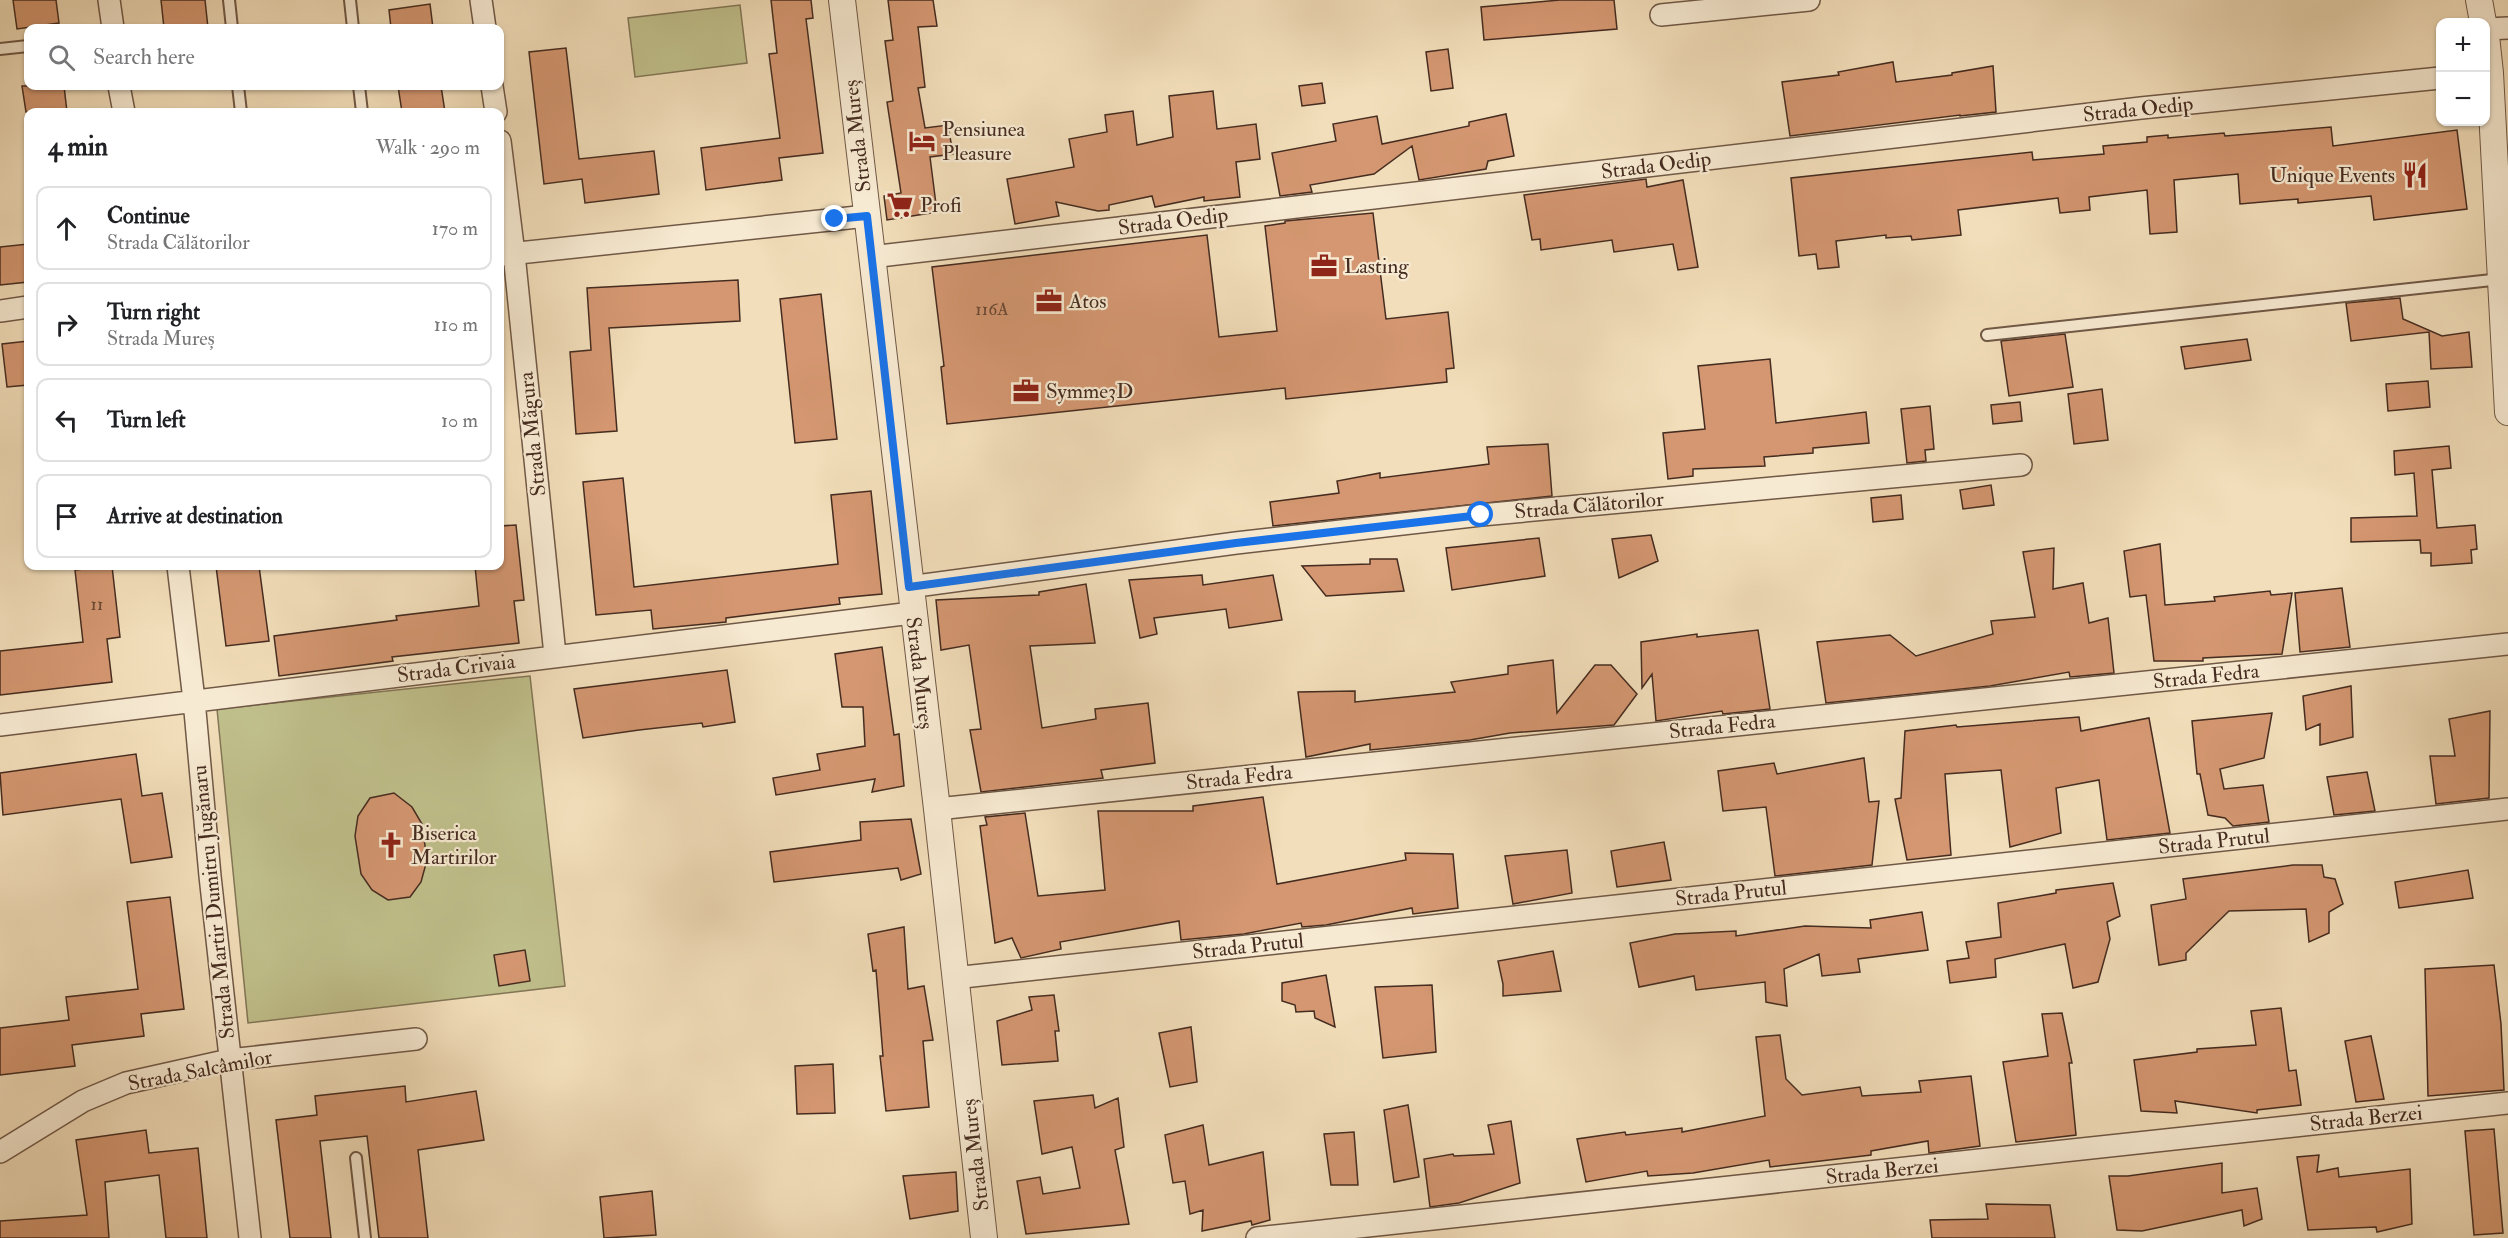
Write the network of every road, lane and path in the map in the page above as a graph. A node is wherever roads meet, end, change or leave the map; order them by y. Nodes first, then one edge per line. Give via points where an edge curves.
1 (109, 0) edge
2 (229, 0) edge
3 (350, 0) edge
4 (481, 0) edge
5 (842, 0) edge
6 (1809, 0) edge
7 (2479, 0) edge
8 (1661, 15) dead end
9 (2482, 18) edge
10 (112, 24) edge
11 (232, 24) edge
12 (353, 24) edge
13 (484, 24) edge
14 (2508, 28) edge
15 (2490, 29) edge
16 (24, 46) edge
17 (0, 49) edge
18 (2436, 78) edge
19 (120, 90) edge
20 (238, 90) edge
21 (359, 90) edge
22 (493, 90) edge
23 (2490, 106) edge
24 (123, 108) edge
25 (241, 108) edge
26 (362, 108) edge
27 (495, 108) edge
28 (504, 206) edge
29 (867, 216) junction
30 (507, 254) edge
31 (871, 257) junction
32 (2501, 279) junction
33 (24, 308) edge
34 (0, 311) edge
35 (1987, 335) dead end
36 (2508, 412) edge
37 (2020, 465) dead end
38 (178, 570) edge
39 (909, 587) junction
40 (912, 613) junction
41 (2508, 644) edge
42 (555, 655) junction
43 (194, 700) junction
44 (0, 725) edge
45 (937, 809) junction
46 (2508, 809) edge
47 (954, 978) junction
48 (416, 1039) dead end
49 (229, 1060) junction
50 (2508, 1103) edge
51 (0, 1152) edge
52 (356, 1158) dead end
53 (250, 1238) edge
54 (365, 1238) edge
55 (984, 1238) edge
56 (1257, 1238) edge

1 - 10 street
2 - 11 lane
3 - 12 lane
4 - 13 street
5 - 29 street, Strada Mureș
6 - 8 street
7 - 9 street
14 - 15 street
16 - 17 lane
18 - 31 street, Strada Oedip via 2141,108
19 - 24 street
20 - 25 lane
21 - 26 lane
22 - 27 street
23 - 32 street
28 - 30 street, Strada Măgura
29 - 30 street
29 - 31 street, Strada Mureș
30 - 42 street, Strada Măgura
31 - 39 street, Strada Mureș
32 - 35 lane
32 - 36 street
33 - 34 street
37 - 39 street, Strada Călătorilor via 1481,515
38 - 43 street, Strada Martir Dumitru Jugănaru
39 - 40 street, Strada Mureș
40 - 42 street, Strada Crivaia
40 - 45 street, Strada Mureș
41 - 45 street, Strada Fedra
42 - 43 street, Strada Crivaia
43 - 44 street, Strada Crivaia
43 - 49 street, Strada Martir Dumitru Jugănaru
45 - 47 street, Strada Mureș
46 - 47 street, Strada Prutul
47 - 55 street, Strada Mureș
48 - 49 street, Strada Salcâmilor
49 - 51 street, Strada Salcâmilor via 126,1083 83,1101
49 - 53 street, Strada Martir Dumitru Jugănaru
50 - 56 street, Strada Berzei
52 - 54 lane

